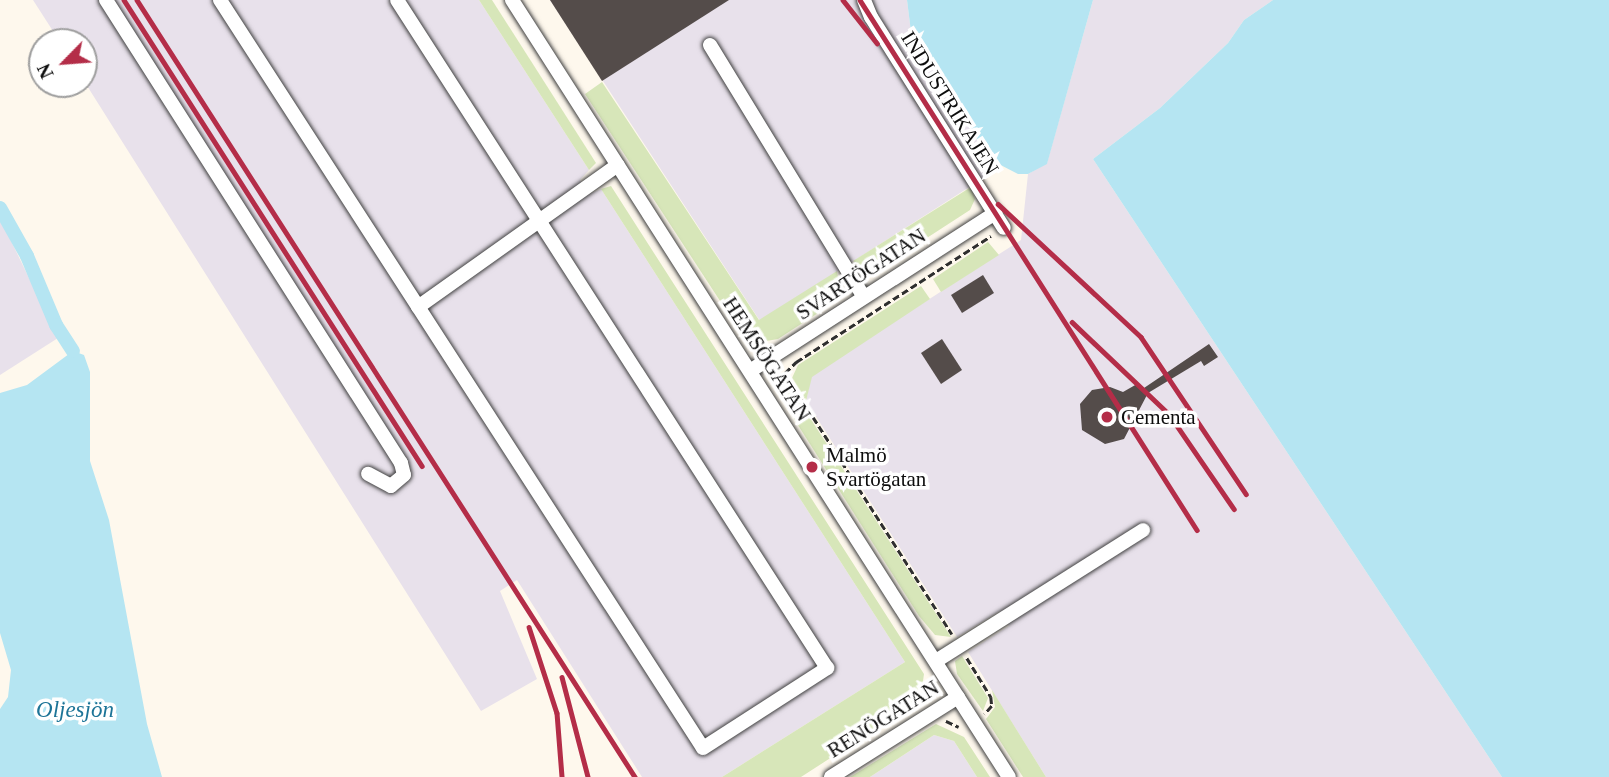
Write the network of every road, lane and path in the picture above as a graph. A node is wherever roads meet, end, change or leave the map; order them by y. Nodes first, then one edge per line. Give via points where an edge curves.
1 (106, 0) edge
2 (220, 0) edge
3 (397, 0) edge
4 (512, 0) edge
5 (864, 0) edge
6 (710, 45) dead end
7 (618, 165) junction
8 (995, 213) junction
9 (539, 219) junction
10 (1004, 228) joint
11 (864, 297) junction
12 (418, 307) junction
13 (750, 371) junction
14 (368, 474) dead end
15 (1143, 530) dead end
16 (960, 646) junction
17 (936, 662) junction
18 (958, 697) junction
19 (974, 722) junction
20 (831, 777) edge
21 (1009, 777) edge

1 - 14 street via 401,463 404,475 391,486
2 - 12 street
3 - 9 street
4 - 7 street, HEMSÖGATAN
5 - 8 street, INDUSTRIKAJEN
6 - 11 street
7 - 9 street
7 - 13 street, HEMSÖGATAN
8 - 10 street, INDUSTRIKAJEN
8 - 11 street, SVARTÖGATAN
9 - 12 street
9 - 12 street via 827,668 703,748
10 - 16 path via 785,373
11 - 13 street, SVARTÖGATAN
13 - 17 street, HEMSÖGATAN
15 - 16 street
16 - 17 street
16 - 19 path via 993,702
17 - 18 street, HEMSÖGATAN
18 - 19 street, HEMSÖGATAN
18 - 20 street, RENÖGATAN
19 - 21 street, HEMSÖGATAN

